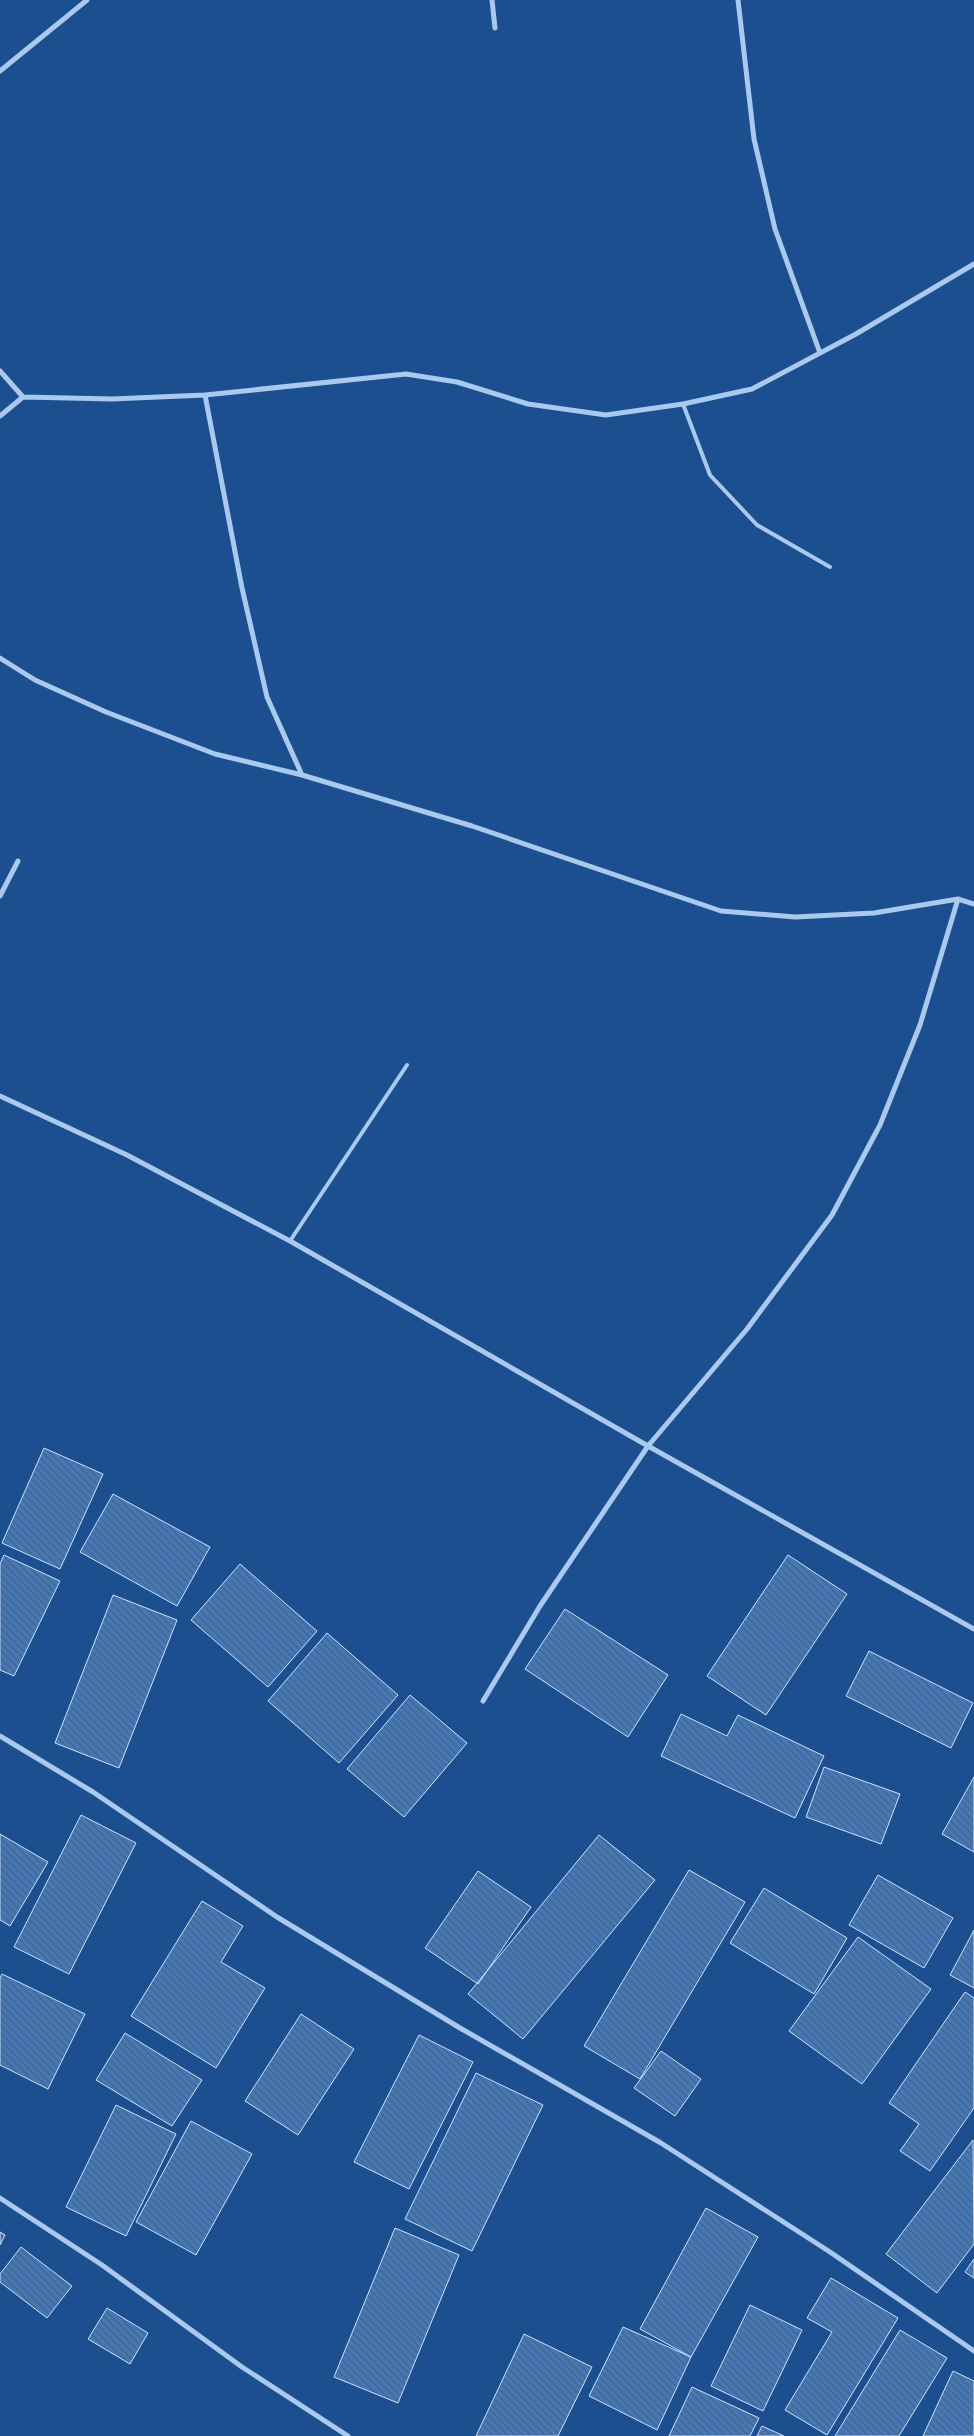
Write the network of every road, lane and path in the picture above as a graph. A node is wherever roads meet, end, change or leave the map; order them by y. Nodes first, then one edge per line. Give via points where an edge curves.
1 (87, 0) edge
2 (492, 0) edge
3 (738, 0) edge
4 (495, 28) dead end
5 (0, 71) edge
6 (974, 264) edge
7 (820, 353) junction
8 (0, 371) edge
9 (205, 395) junction
10 (23, 397) junction
11 (683, 404) junction
12 (0, 416) edge
13 (830, 567) dead end
14 (0, 658) edge
15 (302, 775) junction
16 (18, 861) dead end
17 (0, 896) edge
18 (958, 899) junction
19 (974, 904) edge
20 (407, 1065) dead end
21 (0, 1096) edge
22 (290, 1241) junction
23 (648, 1446) junction
24 (974, 1630) edge
25 (483, 1700) dead end
26 (0, 1736) edge
27 (0, 2198) edge
28 (974, 2351) edge
29 (348, 2436) edge

1 - 5 street
2 - 4 street
3 - 7 street via 754,139 775,229
6 - 7 street
7 - 11 street via 752,389
8 - 10 street
9 - 10 street
9 - 11 street via 406,374 457,382 528,404 606,414
9 - 15 street via 242,588 267,697
10 - 12 street
11 - 13 lane via 710,475 756,524
14 - 15 street via 35,680 106,712 215,754
15 - 18 street via 472,826 721,911 795,917 874,913
16 - 17 street
18 - 19 street
18 - 23 street via 920,1025 880,1125 832,1214 747,1329
20 - 22 lane
21 - 22 street via 127,1155
22 - 23 street
23 - 24 street
23 - 25 street via 540,1606
26 - 28 street via 93,1792 277,1916 460,2028 661,2144 830,2252
27 - 29 street via 102,2265 242,2367

